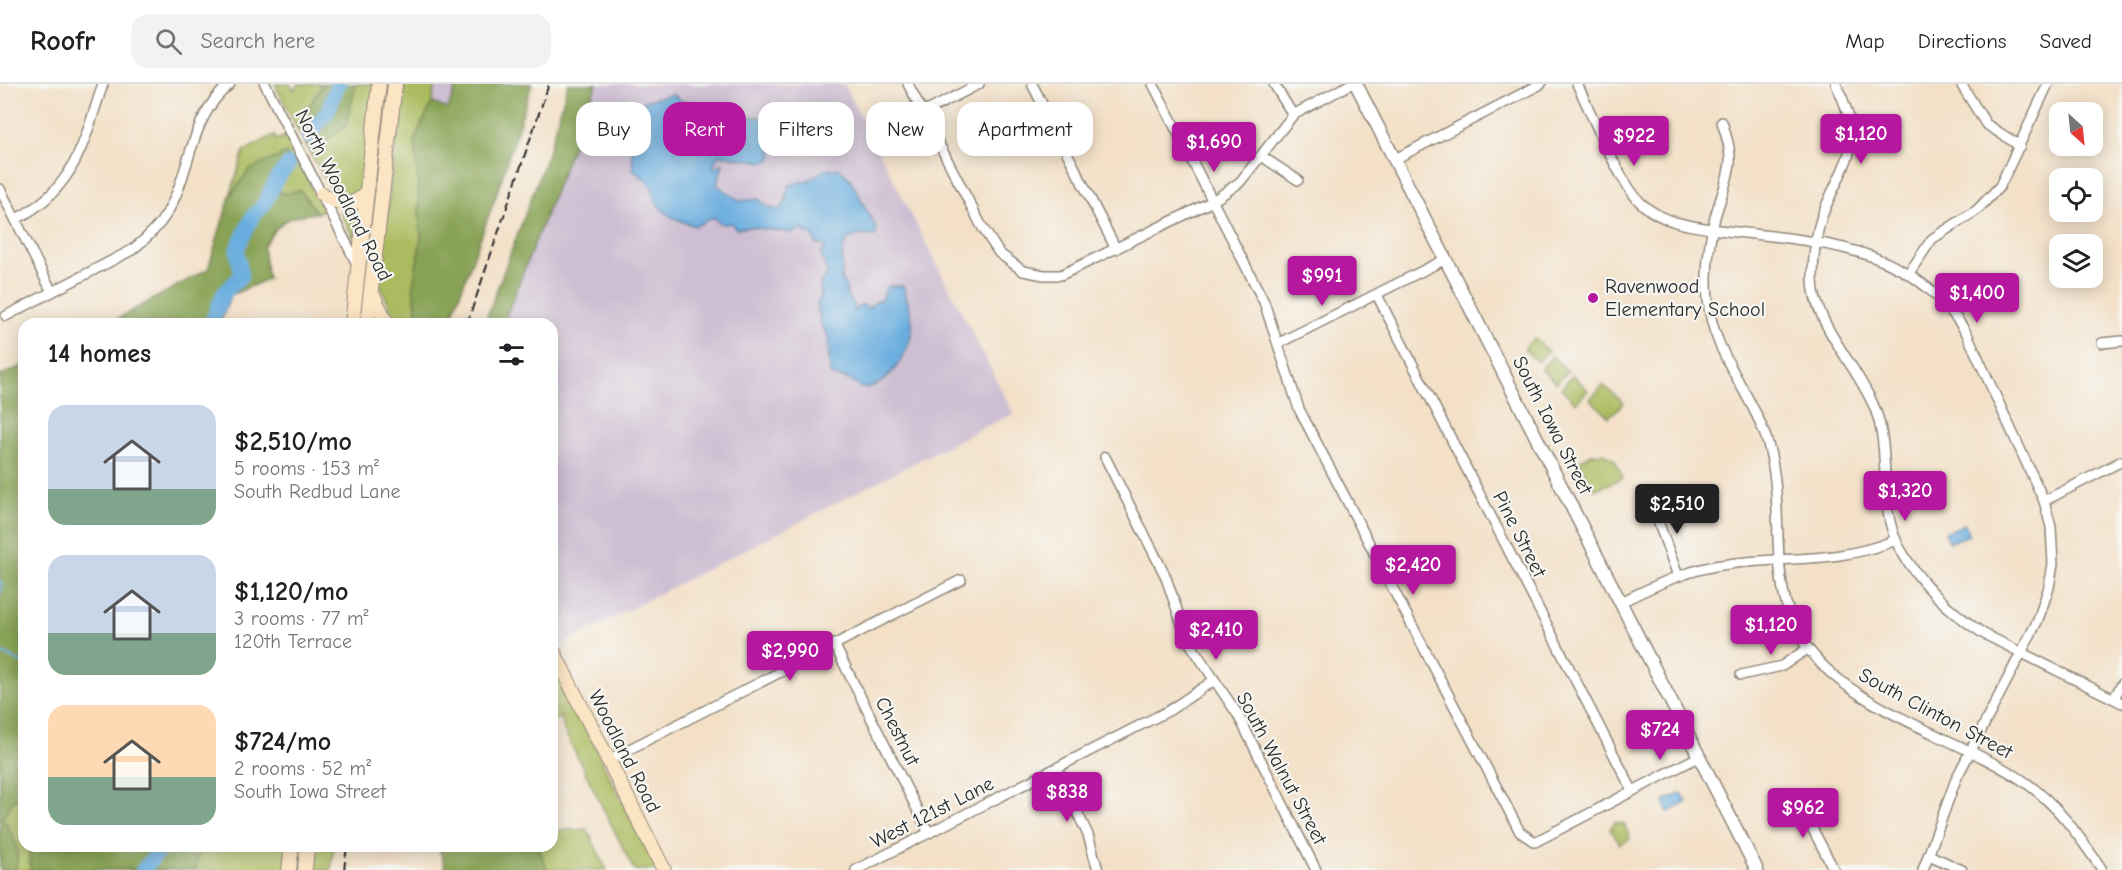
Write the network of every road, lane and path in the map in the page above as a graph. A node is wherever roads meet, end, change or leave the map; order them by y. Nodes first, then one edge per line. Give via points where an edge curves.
1 (103, 84) edge
2 (230, 84) edge
3 (265, 84) edge
4 (379, 84) edge
5 (395, 84) edge
6 (908, 84) edge
7 (979, 84) edge
8 (1032, 84) edge
9 (1153, 84) edge
10 (1274, 84) edge
11 (1351, 84) edge
12 (1356, 84) edge
13 (1541, 84) edge
14 (1577, 84) edge
15 (1836, 84) edge
16 (1961, 84) edge
17 (2048, 84) edge
18 (917, 102) edge
19 (944, 102) edge
20 (1293, 115) junction
21 (1722, 122) dead end
22 (2020, 146) junction
23 (945, 155) edge
24 (1261, 156) junction
25 (1395, 159) junction
26 (1299, 180) dead end
27 (0, 189) edge
28 (367, 192) junction
29 (322, 194) junction
30 (1213, 201) junction
31 (16, 219) junction
32 (1712, 229) junction
33 (1817, 246) junction
34 (1116, 249) junction
35 (1446, 259) junction
36 (358, 266) junction
37 (1910, 273) junction
38 (371, 291) junction
39 (52, 292) junction
40 (1377, 295) junction
41 (6, 316) dead end
42 (353, 318) edge
43 (368, 318) edge
44 (384, 318) edge
45 (2122, 341) edge
46 (1279, 343) junction
47 (2102, 343) dead end
48 (1105, 457) dead end
49 (2122, 461) edge
50 (2044, 501) junction
51 (1651, 502) dead end
52 (1896, 540) junction
53 (1779, 560) junction
54 (1678, 576) junction
55 (961, 580) dead end
56 (1621, 602) junction
57 (834, 644) junction
58 (1808, 649) junction
59 (2023, 651) junction
60 (558, 661) edge
61 (1741, 675) dead end
62 (1213, 681) junction
63 (2122, 684) edge
64 (2118, 700) edge
65 (1970, 752) junction
66 (1700, 756) junction
67 (608, 760) junction
68 (1057, 769) junction
69 (1632, 790) junction
70 (1804, 797) dead end
71 (929, 833) junction
72 (291, 852) edge
73 (307, 852) edge
74 (1929, 855) junction
75 (2101, 868) dead end
76 (289, 870) edge
77 (305, 870) edge
78 (664, 870) edge
79 (856, 870) edge
80 (1098, 870) edge
81 (1316, 870) edge
82 (1757, 870) edge
83 (1834, 870) edge
84 (1923, 870) edge
85 (1962, 870) edge

1 - 31 street via 67,179 43,203
2 - 39 street via 202,116 173,200 159,226 132,250
3 - 29 street, North Woodland Road
4 - 28 main road
5 - 38 main road
6 - 18 street
7 - 19 street
8 - 34 street
9 - 30 street
10 - 20 street
11 - 20 street
12 - 25 street, South Iowa Street
13 - 25 street
14 - 32 street via 1625,181 1642,203 1672,221
15 - 33 street via 1850,117 1852,147 1823,213
16 - 22 street via 1986,124
17 - 22 street
20 - 24 street
21 - 32 street, South Clinton Street via 1730,161
22 - 37 street via 1996,191 1977,210 1932,239
23 - 34 street via 999,253 1023,271 1062,275
24 - 26 street
24 - 30 street via 1240,182
25 - 35 street, South Iowa Street
27 - 31 street
28 - 29 main road via 358,201 345,204
28 - 36 main road
29 - 36 street, North Woodland Road
30 - 34 street
30 - 46 street via 1250,273
31 - 39 street
32 - 33 street
32 - 53 street, South Clinton Street via 1707,284 1710,314 1722,352 1767,442 1775,476
33 - 37 street via 1879,257
33 - 52 street via 1813,277 1816,302 1865,387 1881,426
35 - 40 street
35 - 56 street, South Iowa Street
36 - 38 main road, North Woodland Road
36 - 42 main road
37 - 50 street via 1942,299 1967,334
38 - 43 main road
38 - 44 main road, North Woodland Road
39 - 41 street
40 - 46 street
40 - 69 street, Pine Street
45 - 47 street
46 - 69 street via 1299,409 1520,832 1535,842
48 - 62 street, South Walnut Street via 1165,575 1187,639
49 - 50 street
50 - 59 street via 2053,564 2045,603
51 - 54 street
52 - 53 street via 1852,555
52 - 59 street via 1920,579 1952,612 1984,634
53 - 54 street via 1727,564
53 - 58 street, South Clinton Street via 1784,600
54 - 56 street
55 - 57 street
56 - 66 street, South Iowa Street
57 - 67 street
57 - 71 street, Chestnut
58 - 61 street via 1782,666
58 - 65 street, South Clinton Street via 1844,684
59 - 64 street
59 - 65 street
60 - 67 main road, Woodland Road
62 - 68 street, West 121st Lane via 1170,710
62 - 81 street, South Walnut Street via 1238,716
63 - 64 street
65 - 74 street via 1950,791
65 - 75 street, South Clinton Street via 2025,782 2059,810
66 - 69 street
66 - 82 street, South Iowa Street
67 - 78 main road, Woodland Road
68 - 71 street, West 121st Lane
68 - 80 street via 1088,835
70 - 83 street via 1809,822
71 - 79 street, West 121st Lane
72 - 76 main road
73 - 77 main road
74 - 84 street
74 - 85 street

